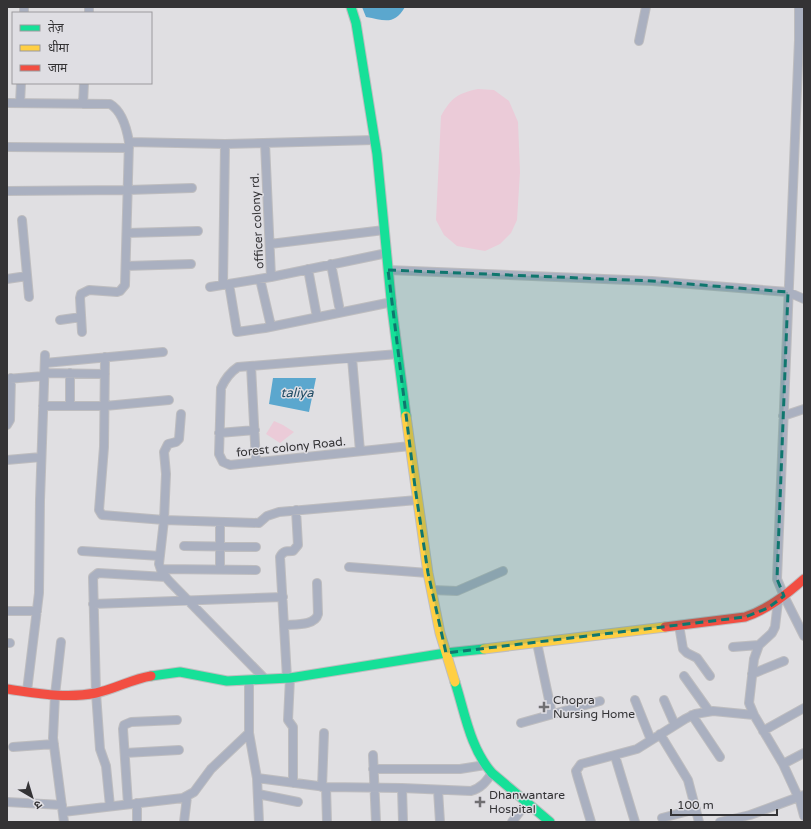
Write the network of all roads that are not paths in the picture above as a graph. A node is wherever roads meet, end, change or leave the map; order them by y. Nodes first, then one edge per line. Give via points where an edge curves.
1 (351, 7) edge
2 (646, 7) edge
3 (799, 7) edge
4 (639, 41) dead end
5 (21, 84) edge
6 (84, 84) edge
7 (7, 103) edge
8 (20, 103) junction
9 (83, 104) junction
10 (374, 140) junction
11 (265, 143) junction
12 (225, 144) junction
13 (129, 145) junction
14 (7, 147) edge
15 (192, 188) dead end
16 (128, 190) junction
17 (7, 191) edge
18 (22, 220) dead end
19 (384, 230) junction
20 (198, 231) dead end
21 (127, 234) junction
22 (270, 244) junction
23 (387, 253) junction
24 (191, 264) dead end
25 (331, 264) junction
26 (126, 266) junction
27 (308, 269) junction
28 (388, 270) junction
29 (27, 276) junction
30 (271, 277) junction
31 (7, 279) edge
32 (260, 279) junction
33 (226, 284) junction
34 (210, 287) dead end
35 (788, 292) junction
36 (29, 297) dead end
37 (804, 299) edge
38 (392, 302) junction
39 (339, 306) dead end
40 (316, 312) dead end
41 (81, 317) junction
42 (60, 320) dead end
43 (270, 322) dead end
44 (82, 332) dead end
45 (163, 352) dead end
46 (398, 354) junction
47 (105, 357) junction
48 (352, 358) junction
49 (251, 366) junction
50 (70, 373) junction
51 (105, 374) junction
52 (44, 375) junction
53 (9, 378) edge
54 (169, 400) dead end
55 (43, 406) junction
56 (70, 406) junction
57 (105, 406) junction
58 (804, 409) edge
59 (181, 414) dead end
60 (784, 416) junction
61 (7, 425) edge
62 (255, 430) junction
63 (219, 433) junction
64 (410, 446) junction
65 (360, 451) junction
66 (41, 457) junction
67 (7, 460) edge
68 (256, 462) junction
69 (417, 500) junction
70 (296, 510) junction
71 (164, 520) junction
72 (220, 522) junction
73 (184, 546) dead end
74 (220, 547) junction
75 (256, 547) dead end
76 (82, 551) dead end
77 (160, 556) junction
78 (349, 567) dead end
79 (161, 569) junction
80 (220, 569) junction
81 (256, 570) dead end
82 (503, 571) dead end
83 (428, 573) junction
84 (166, 577) junction
85 (804, 578) edge
86 (317, 582) dead end
87 (432, 590) junction
88 (283, 598) junction
89 (781, 599) junction
90 (188, 601) junction
91 (93, 604) junction
92 (7, 611) edge
93 (37, 611) junction
94 (284, 625) junction
95 (679, 626) junction
96 (804, 636) edge
97 (61, 642) dead end
98 (537, 643) junction
99 (759, 645) junction
100 (733, 647) dead end
101 (446, 653) junction
102 (784, 661) dead end
103 (752, 674) junction
104 (684, 676) dead end
105 (710, 676) dead end
106 (289, 678) junction
107 (265, 679) junction
108 (249, 680) junction
109 (7, 689) edge
110 (27, 692) junction
111 (96, 693) junction
112 (55, 695) junction
113 (635, 700) dead end
114 (664, 700) dead end
115 (600, 701) dead end
116 (804, 708) edge
117 (709, 711) junction
118 (552, 714) junction
119 (692, 715) junction
120 (754, 715) junction
121 (177, 720) dead end
122 (521, 723) dead end
123 (675, 725) junction
124 (763, 730) junction
125 (249, 733) junction
126 (324, 733) dead end
127 (660, 734) junction
128 (652, 740) junction
129 (54, 744) junction
130 (13, 747) dead end
131 (179, 750) dead end
132 (125, 753) junction
133 (804, 753) edge
134 (373, 755) dead end
135 (615, 756) junction
136 (720, 757) dead end
137 (485, 764) junction
138 (783, 764) junction
139 (373, 769) junction
140 (492, 773) junction
141 (257, 778) junction
142 (293, 783) junction
143 (324, 787) junction
144 (374, 788) junction
145 (402, 788) junction
146 (438, 790) junction
147 (258, 794) junction
148 (801, 796) edge
149 (187, 797) junction
150 (7, 802) edge
151 (298, 802) dead end
152 (527, 802) junction
153 (137, 803) junction
154 (128, 804) junction
155 (110, 806) junction
156 (62, 808) junction
157 (696, 809) junction
158 (804, 816) edge
159 (662, 818) dead end
160 (64, 822) edge
161 (137, 822) edge
162 (184, 822) edge
163 (259, 822) edge
164 (327, 822) edge
165 (376, 822) edge
166 (403, 822) edge
167 (440, 822) edge
168 (512, 822) edge
169 (550, 822) edge
170 (590, 822) edge
171 (635, 822) edge
172 (699, 822) edge
173 (720, 822) edge

1 - 10 street via 356,23
2 - 4 street
3 - 35 street
5 - 8 street
6 - 9 street
7 - 8 street
8 - 9 street
9 - 13 street via 110,104 115,107 119,112
10 - 11 street
10 - 19 street
11 - 12 street
11 - 22 street, officer colony rd.
12 - 13 street
12 - 33 street
13 - 14 street
13 - 16 street
15 - 16 street
16 - 17 street
16 - 21 street
18 - 29 street
19 - 22 street
19 - 23 street
20 - 21 street
21 - 26 street
22 - 30 street, officer colony rd.
23 - 25 street, officer colony rd.
23 - 28 street
24 - 26 street
25 - 27 street, officer colony rd.
25 - 39 street
26 - 41 street via 125,285 120,291 89,290 81,294
27 - 30 street, officer colony rd.
27 - 40 street
28 - 35 street via 652,281
28 - 38 street
29 - 31 street
29 - 36 street
30 - 32 street
32 - 33 street
32 - 43 street
33 - 34 street
33 - 38 street via 238,332
35 - 37 street
35 - 60 street
38 - 46 street
41 - 42 street
41 - 44 street
45 - 47 street
46 - 48 street, forest colony Road.
46 - 64 street
47 - 51 street
47 - 52 street via 45,359
48 - 49 street, forest colony Road.
48 - 65 street
49 - 62 street
49 - 63 street, forest colony Road. via 238,367 229,373 220,388
50 - 51 street
50 - 52 street
50 - 56 street
51 - 57 street
52 - 53 street
52 - 55 street
53 - 61 street via 10,420
54 - 57 street
55 - 56 street
55 - 66 street
56 - 57 street
57 - 71 street via 100,513 105,516
58 - 60 street
59 - 71 street via 179,439 168,444 164,452
60 - 89 street via 777,579
62 - 63 street
62 - 68 street
63 - 68 street, forest colony Road. via 219,454 223,462 230,465
64 - 65 street, forest colony Road.
64 - 69 street
65 - 68 street, forest colony Road.
66 - 67 street
66 - 93 street via 40,580
69 - 70 street
69 - 83 street
70 - 72 street via 272,513 259,523
70 - 88 street via 298,545 292,551 285,551 280,557
71 - 72 street
71 - 77 street
72 - 74 street
73 - 74 street
74 - 75 street
74 - 80 street
76 - 77 street
77 - 79 street
78 - 83 street
79 - 80 street
79 - 84 street
80 - 81 street
82 - 87 street via 457,591
83 - 87 street
84 - 90 street
84 - 91 street via 98,573 92,580
85 - 89 street
86 - 94 street via 317,618 313,621
87 - 101 street
88 - 90 street
88 - 94 street
89 - 95 street via 756,614 745,617
89 - 96 street
89 - 99 street via 775,627
90 - 91 street
90 - 107 street
91 - 111 street
92 - 93 street
93 - 110 street
94 - 106 street
95 - 98 street
95 - 105 street via 682,648 697,658
97 - 112 street
98 - 101 street
98 - 118 street
99 - 100 street
99 - 103 street
101 - 106 street
101 - 137 street via 475,747
102 - 103 street
103 - 120 street via 749,703
104 - 117 street
106 - 107 street
106 - 142 street via 288,720 293,727
107 - 108 street
108 - 111 street via 227,681 180,672 149,676
108 - 125 street
109 - 110 street
110 - 112 street
111 - 112 street
111 - 155 street via 100,749 106,766
112 - 129 street
113 - 128 street
114 - 123 street
115 - 118 street
116 - 124 street
117 - 119 street
117 - 120 street
118 - 122 street
119 - 123 street
119 - 136 street
120 - 124 street
121 - 132 street via 127,723 123,729
123 - 127 street
124 - 138 street
125 - 141 street
125 - 149 street
126 - 143 street
127 - 128 street
127 - 157 street via 688,780
128 - 135 street via 637,750
129 - 130 street
129 - 156 street
131 - 132 street
132 - 154 street
133 - 138 street
134 - 139 street
135 - 170 street via 582,764 576,771
135 - 171 street
137 - 139 street via 460,769
137 - 140 street
138 - 148 street
139 - 144 street
140 - 146 street via 478,789
140 - 152 street
141 - 142 street
141 - 147 street
142 - 143 street
143 - 144 street
143 - 164 street
144 - 145 street
144 - 165 street
145 - 146 street
145 - 166 street
146 - 167 street
147 - 151 street
147 - 163 street
148 - 158 street
148 - 173 street via 750,815
149 - 153 street
149 - 162 street
150 - 156 street
152 - 168 street
152 - 169 street
153 - 154 street
153 - 161 street
154 - 155 street
155 - 156 street
156 - 160 street
157 - 159 street
157 - 172 street

